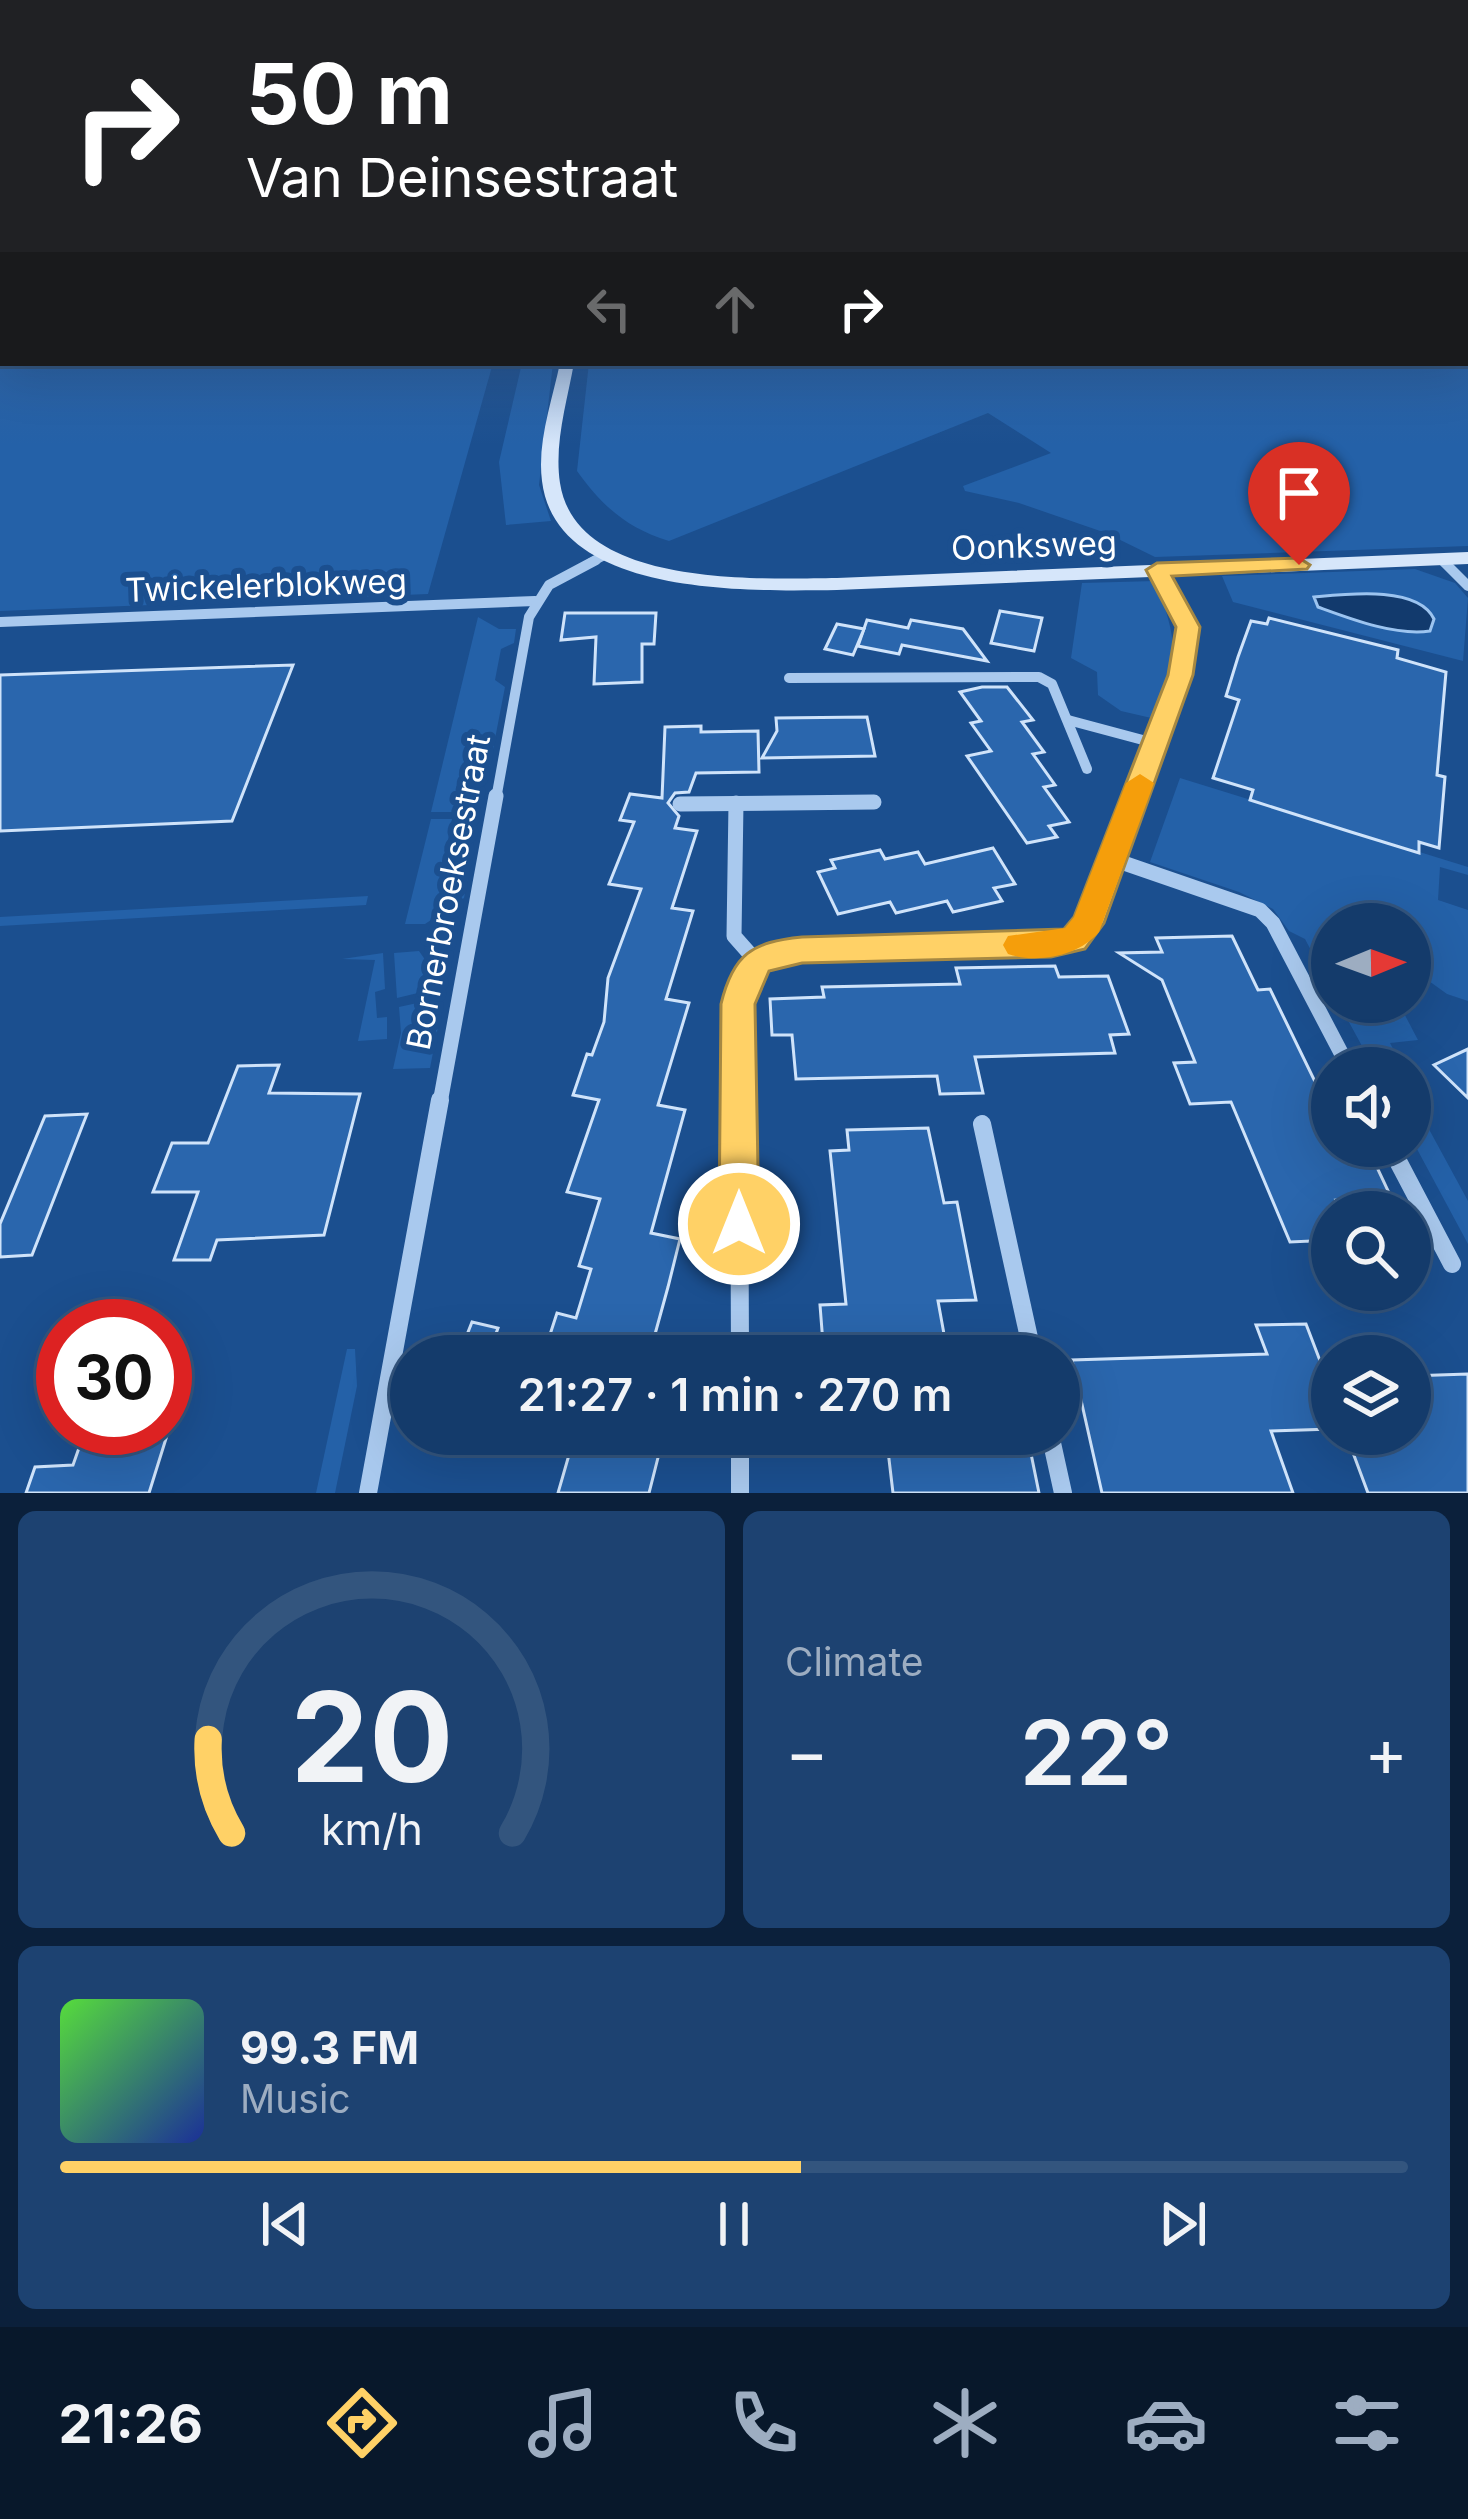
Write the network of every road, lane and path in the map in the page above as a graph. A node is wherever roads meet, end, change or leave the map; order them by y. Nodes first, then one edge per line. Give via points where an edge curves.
1 (567, 366) edge
2 (607, 554) junction
3 (1468, 558) edge
4 (1441, 559) junction
5 (1157, 570) junction
6 (1468, 586) edge
7 (535, 602) junction
8 (0, 622) edge
9 (789, 678) dead end
10 (1069, 720) junction
11 (1154, 743) junction
12 (1087, 769) dead end
13 (874, 802) dead end
14 (736, 803) junction
15 (680, 804) dead end
16 (1112, 859) junction
17 (757, 962) junction
18 (1338, 1047) edge
19 (982, 1124) dead end
20 (1401, 1167) edge
21 (1452, 1264) dead end
22 (740, 1335) edge
23 (1028, 1335) edge
24 (740, 1455) edge
25 (1055, 1455) edge
26 (368, 1493) edge
27 (740, 1493) edge
28 (1063, 1493) edge

1 - 2 main road via 550,479 554,502
2 - 5 main road, Oonksweg via 674,575 775,584
2 - 7 street via 549,585
3 - 4 main road, Oonksweg
4 - 5 main road, Oonksweg
4 - 6 street
5 - 11 street via 1188,627
7 - 8 street, Twickelerblokweg
7 - 26 street, Bornerbroeksestraat
9 - 10 street via 1021,674 1052,684
10 - 11 street
10 - 12 street
11 - 16 street
13 - 14 street
14 - 15 street
14 - 17 street via 734,936
16 - 17 street via 1074,940 802,950
16 - 18 street via 1260,910
17 - 22 street via 738,1004
19 - 23 street
20 - 21 street
24 - 27 street
25 - 28 street

